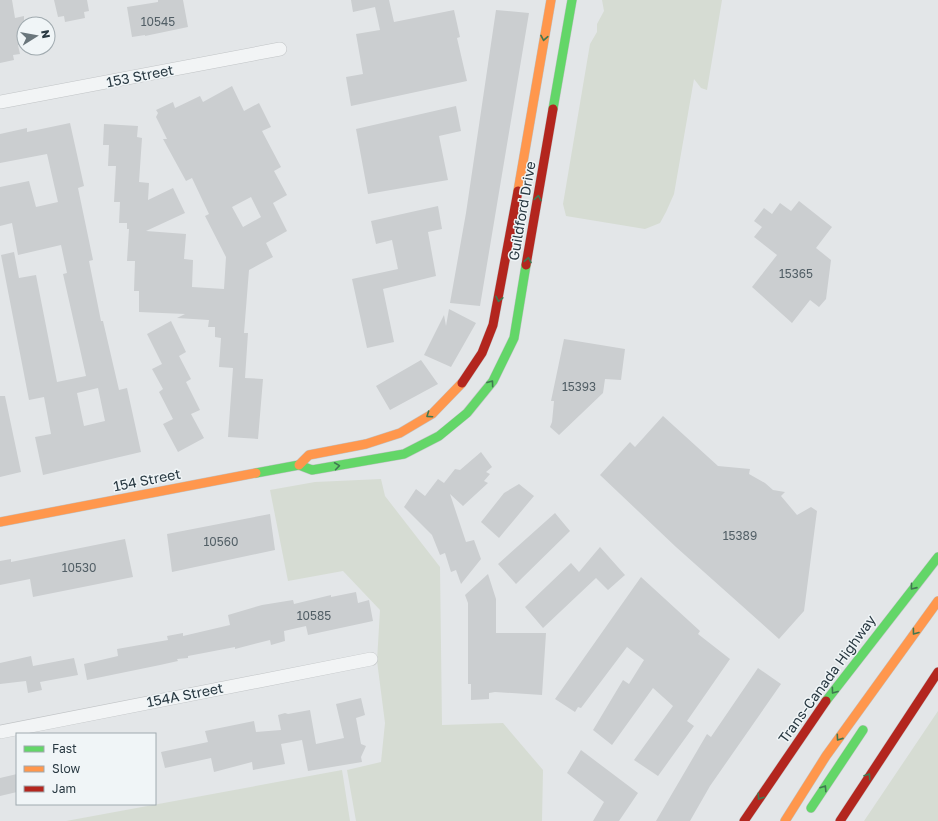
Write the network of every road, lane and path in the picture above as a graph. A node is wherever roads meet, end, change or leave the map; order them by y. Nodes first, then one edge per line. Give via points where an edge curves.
1 (551, 0) edge
2 (572, 0) edge
3 (280, 49) dead end
4 (0, 102) edge
5 (458, 389) joint
6 (467, 413) joint
7 (299, 465) junction
8 (0, 522) edge
9 (938, 557) edge
10 (938, 601) edge
11 (371, 659) dead end
12 (938, 672) edge
13 (869, 722) dead end
14 (0, 732) edge
15 (807, 815) dead end
16 (744, 821) edge
17 (785, 821) edge
18 (840, 821) edge

1 -> 5 main road, Guildford Drive via 493,325 482,354
6 -> 2 main road, Guildford Drive via 493,381 514,338
3 - 4 street, 153 Street
5 -> 7 main road, 154 Street via 432,414 400,433 366,444 309,456
7 -> 6 main road, 154 Street via 312,470 404,454 439,436
7 - 8 main road, 154 Street
9 -> 16 main road, Trans-Canada Highway via 875,635 800,738
10 -> 17 main road via 826,756
11 - 14 street, 154A Street
18 -> 12 main road
15 -> 13 main road

